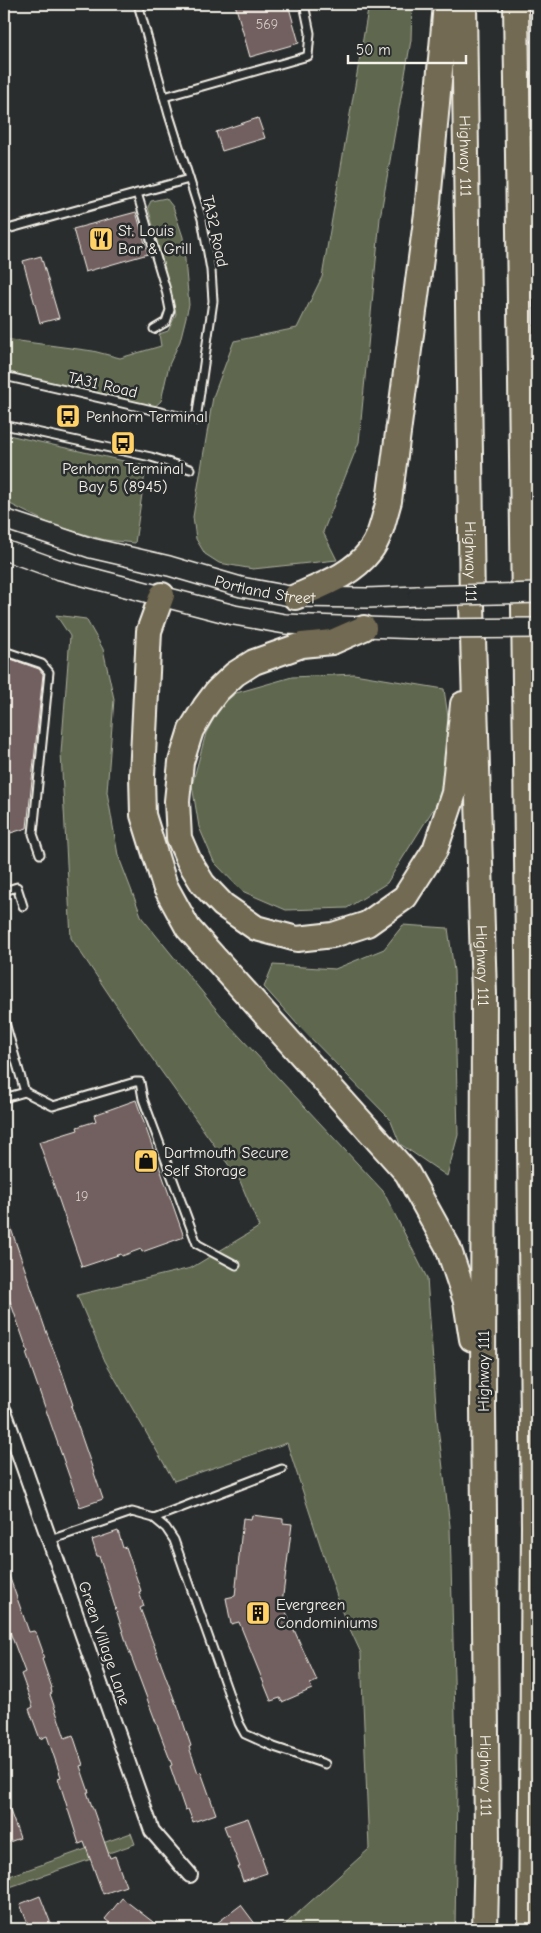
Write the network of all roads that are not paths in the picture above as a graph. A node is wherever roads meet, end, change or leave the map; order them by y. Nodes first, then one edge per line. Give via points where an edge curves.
1 (138, 4) edge
2 (304, 4) edge
3 (446, 4) edge
4 (464, 4) edge
5 (516, 4) edge
6 (164, 98) junction
7 (189, 179) junction
8 (137, 193) junction
9 (4, 230) edge
10 (154, 329) dead end
11 (4, 376) edge
12 (196, 420) joint
13 (4, 425) edge
14 (190, 469) dead end
15 (4, 518) edge
16 (4, 550) edge
17 (169, 566) junction
18 (537, 593) edge
19 (162, 595) junction
20 (295, 597) junction
21 (472, 605) junction
22 (364, 628) junction
23 (537, 628) edge
24 (4, 651) edge
25 (40, 854) dead end
26 (4, 891) edge
27 (23, 906) dead end
28 (4, 1019) edge
29 (25, 1092) junction
30 (4, 1098) edge
31 (236, 1265) dead end
32 (483, 1406) junction
33 (4, 1412) edge
34 (282, 1469) dead end
35 (537, 1483) edge
36 (154, 1518) junction
37 (534, 1526) junction
38 (50, 1540) junction
39 (325, 1764) dead end
40 (190, 1875) dead end
41 (485, 1929) edge
42 (531, 1929) edge

1 - 6 lane
2 - 6 lane via 310,33 308,56
3 - 20 highway via 427,213 389,500 371,550 338,578
4 - 21 highway, Highway 111
5 - 37 highway
6 - 7 lane
7 - 8 lane, TA32 Road
7 - 12 lane, TA32 Road via 202,219 213,301
8 - 9 lane, TA32 Road
8 - 10 lane via 170,310 166,322
11 - 12 lane, TA31 Road
13 - 14 lane via 151,457
15 - 17 main road, Portland Street via 91,548
16 - 19 main road, Portland Street via 57,569
17 - 19 main road
17 - 20 main road, Portland Street via 241,587
18 - 20 main road, Portland Street, bridge
19 - 22 main road, Portland Street via 234,615 285,624
19 - 32 highway via 149,631 142,776 143,815 165,886 188,928 407,1173 448,1247 466,1301
21 - 22 highway via 454,792 435,850 406,897 368,924 333,935 298,939 256,928 224,905 203,884 179,838 177,801 181,762 191,730 217,692 235,674 254,662 302,645 332,642
21 - 32 highway, Highway 111 via 484,994
22 - 23 main road, Portland Street, bridge
24 - 25 lane via 42,664 49,672 33,834
26 - 27 lane via 17,887
28 - 29 lane
29 - 30 lane
29 - 31 lane via 53,1106 140,1082 143,1099 197,1244
32 - 41 highway, Highway 111
33 - 38 street, Green Village Lane
34 - 36 lane
35 - 37 highway
36 - 38 lane via 132,1512
36 - 39 lane via 174,1540 245,1734
37 - 42 highway
38 - 40 street, Green Village Lane via 152,1831

